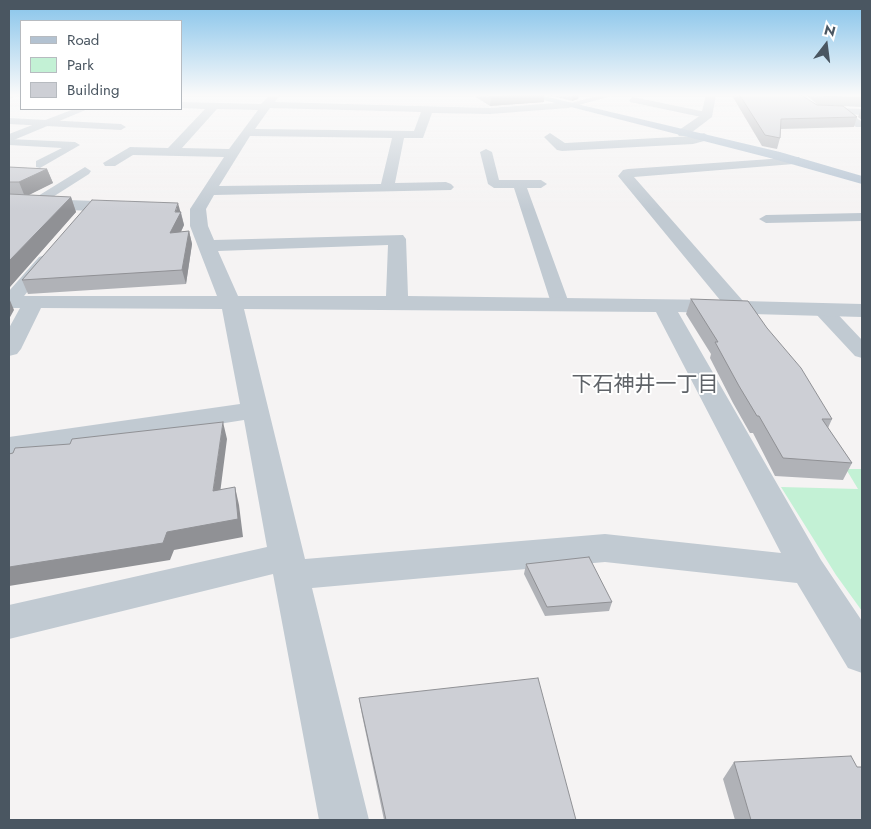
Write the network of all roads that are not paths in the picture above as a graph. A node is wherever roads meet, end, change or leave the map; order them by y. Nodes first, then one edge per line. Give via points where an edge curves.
1 (23, 134) edge
2 (189, 134) edge
3 (245, 134) edge
4 (399, 134) junction
5 (419, 134) edge
6 (690, 134) edge
7 (550, 137) dead end
8 (704, 137) junction
9 (9, 140) edge
10 (239, 142) junction
11 (593, 146) junction
12 (172, 152) junction
13 (486, 152) dead end
14 (794, 160) junction
15 (110, 162) dead end
16 (40, 164) dead end
17 (85, 171) dead end
18 (628, 173) junction
19 (862, 180) edge
20 (519, 184) junction
21 (541, 184) dead end
22 (446, 187) dead end
23 (386, 188) junction
24 (195, 202) junction
25 (9, 203) edge
26 (32, 204) junction
27 (92, 206) junction
28 (140, 207) edge
29 (862, 217) edge
30 (766, 219) dead end
31 (79, 220) edge
32 (207, 246) junction
33 (53, 250) edge
34 (230, 301) junction
35 (9, 302) edge
36 (34, 302) junction
37 (397, 302) junction
38 (560, 303) junction
39 (664, 306) junction
40 (737, 307) junction
41 (822, 308) junction
42 (862, 310) edge
43 (9, 349) edge
44 (862, 352) edge
45 (256, 410) junction
46 (9, 447) edge
47 (289, 565) junction
48 (808, 570) junction
49 (9, 622) edge
50 (862, 655) edge
51 (344, 820) edge

1 - 9 street
2 - 12 street
3 - 10 street
4 - 5 street
4 - 10 street
4 - 23 street
6 - 8 main road
7 - 11 street via 562,147
8 - 11 street
8 - 14 main road
9 - 16 lane via 75,145
10 - 12 street
10 - 24 street
11 - 18 street
12 - 15 street via 130,151
13 - 20 lane via 494,184
14 - 18 street
14 - 19 main road
17 - 26 lane
18 - 40 street via 625,176
20 - 21 lane
20 - 38 lane
22 - 23 street
23 - 24 street
24 - 32 street
25 - 26 street
26 - 27 street
27 - 28 street
27 - 31 lane
29 - 30 lane
32 - 34 street
32 - 37 street via 397,239
33 - 35 lane
34 - 36 street
34 - 37 street
34 - 45 street
35 - 36 street
36 - 43 street
37 - 38 street
38 - 39 street
39 - 40 street
39 - 48 street
40 - 41 street
41 - 42 street
41 - 44 lane
45 - 46 street
45 - 47 street
47 - 48 street via 605,548
47 - 49 street
47 - 51 street
48 - 50 street

